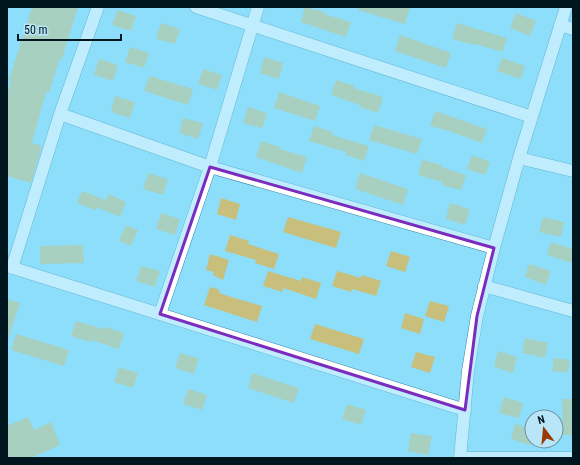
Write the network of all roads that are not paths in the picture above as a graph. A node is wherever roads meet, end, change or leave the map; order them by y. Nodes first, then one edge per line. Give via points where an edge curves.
1 (98, 7) edge
2 (196, 7) edge
3 (258, 7) edge
4 (566, 7) edge
5 (253, 25) junction
6 (560, 25) junction
7 (573, 29) edge
8 (60, 114) junction
9 (532, 117) junction
10 (519, 158) junction
11 (210, 167) junction
12 (573, 171) edge
13 (494, 248) junction
14 (10, 267) edge
15 (484, 286) junction
16 (573, 310) edge
17 (160, 314) junction
18 (465, 410) junction
19 (460, 458) edge
20 (573, 458) edge

1 - 8 street
2 - 5 street
3 - 5 street
4 - 6 street
5 - 9 street
5 - 11 street
6 - 7 street
6 - 9 street
8 - 11 street
8 - 14 street
9 - 10 street
10 - 12 street
10 - 13 street
11 - 13 street
11 - 17 street
13 - 15 street
14 - 17 street
15 - 16 street
15 - 18 street via 468,371
17 - 18 street
18 - 19 street
19 - 20 street

